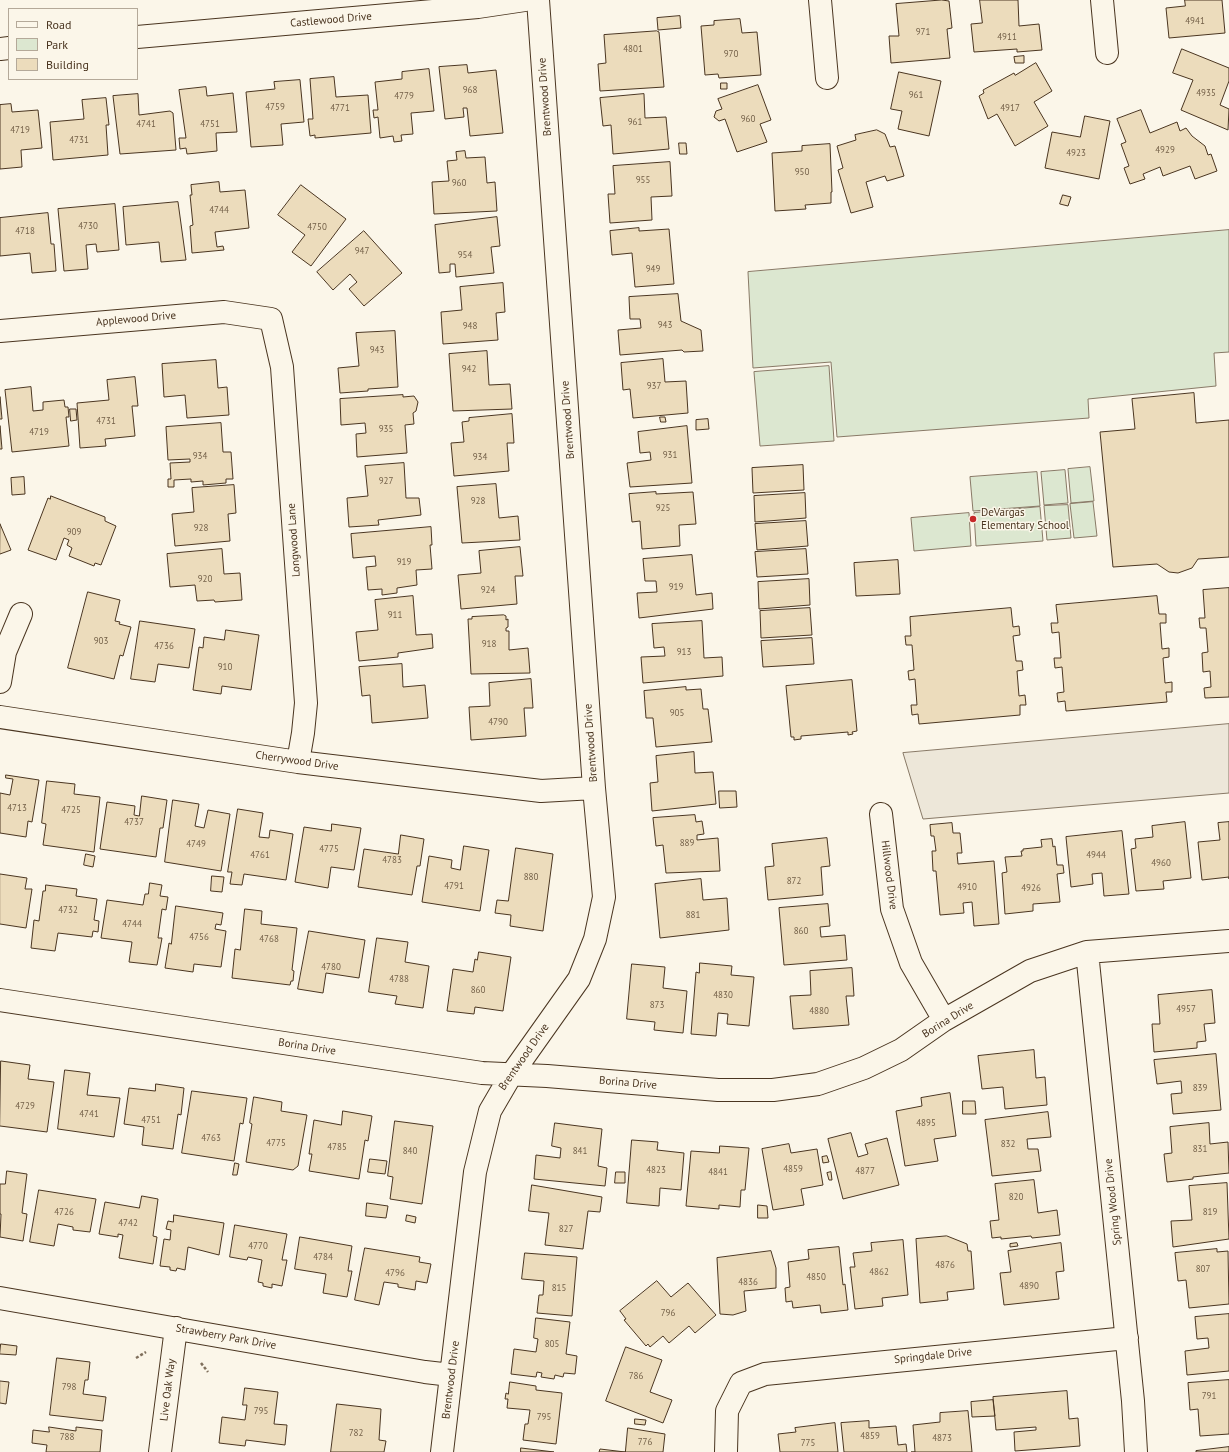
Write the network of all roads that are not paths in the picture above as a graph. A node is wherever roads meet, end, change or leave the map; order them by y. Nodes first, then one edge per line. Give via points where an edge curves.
1 (526, 0) edge
2 (538, 0) edge
3 (820, 0) edge
4 (1102, 0) edge
5 (138, 37) edge
6 (1107, 53) dead end
7 (827, 78) dead end
8 (271, 319) joint
9 (0, 331) edge
10 (21, 614) dead end
11 (0, 682) edge
12 (0, 717) edge
13 (298, 762) junction
14 (594, 788) junction
15 (881, 814) dead end
16 (1229, 941) edge
17 (1087, 952) junction
18 (0, 1000) edge
19 (944, 1020) junction
20 (511, 1074) junction
21 (0, 1298) edge
22 (176, 1328) junction
23 (1127, 1338) junction
24 (451, 1375) junction
25 (160, 1452) edge
26 (442, 1452) edge
27 (726, 1452) edge
28 (1136, 1452) edge

1 - 5 street, Castlewood Drive via 478,7
2 - 14 street, Brentwood Drive
3 - 7 street
4 - 6 street
8 - 9 street, Applewood Drive via 224,312
8 - 13 street, Longwood Lane via 282,367 306,703
10 - 11 street via 5,652
12 - 13 street, Cherrywood Drive
13 - 14 street, Cherrywood Drive via 541,792
14 - 20 street, Brentwood Drive via 604,897 595,939 579,979
15 - 19 street, Hillwood Drive via 892,910 911,963
16 - 17 street, Borina Drive
17 - 19 street, Borina Drive via 1030,971
17 - 23 street, Spring Wood Drive
18 - 20 street, Borina Drive via 482,1074
19 - 20 street, Borina Drive via 900,1050 864,1068 818,1084 772,1090 718,1090
20 - 24 street, Brentwood Drive via 490,1111 475,1172
21 - 22 street, Strawberry Park Drive
22 - 24 street, Strawberry Park Drive
22 - 25 street, Live Oak Way
23 - 27 street, Springdale Drive via 765,1374 741,1383 727,1411
23 - 28 street, Spring Wood Drive
24 - 26 street, Brentwood Drive

